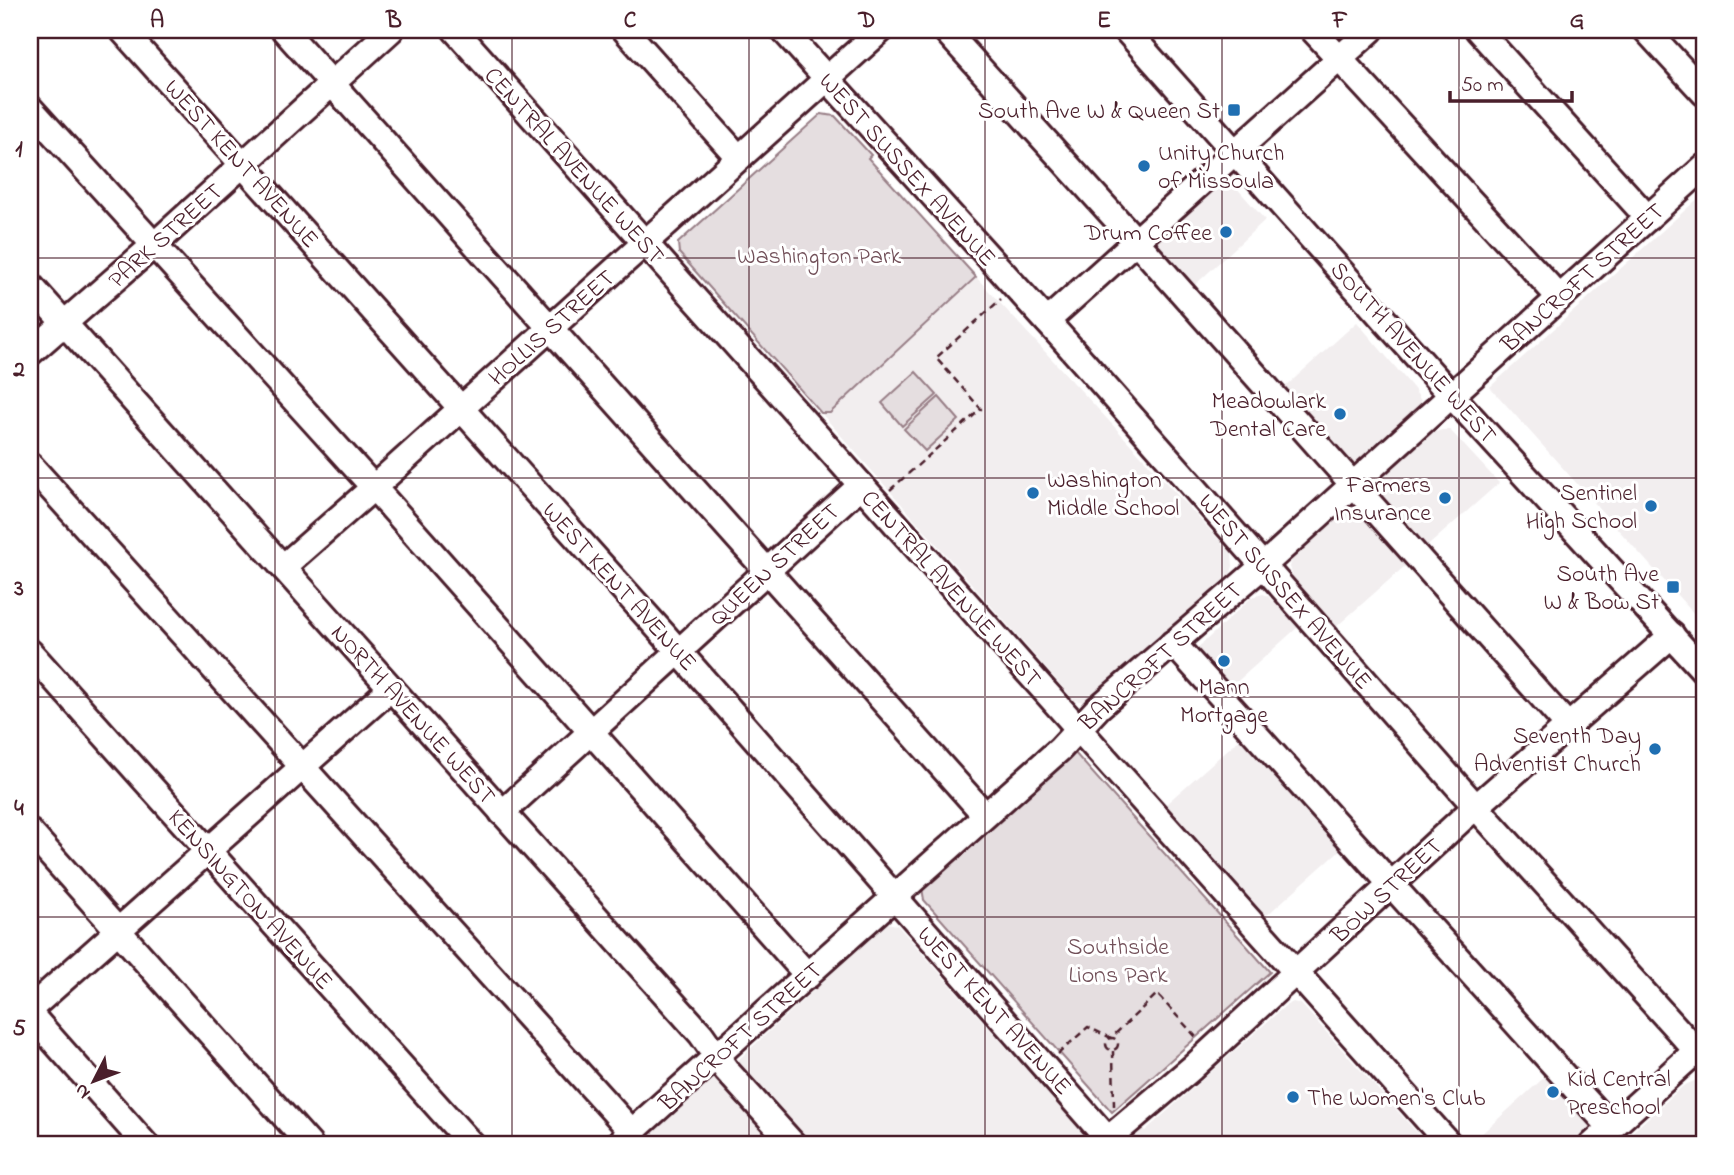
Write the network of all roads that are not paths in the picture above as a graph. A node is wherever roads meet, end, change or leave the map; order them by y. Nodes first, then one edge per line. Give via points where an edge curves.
1 (122, 30) edge
2 (284, 30) edge
3 (391, 30) edge
4 (455, 30) edge
5 (625, 30) edge
6 (783, 30) edge
7 (881, 30) edge
8 (945, 30) edge
9 (1126, 30) edge
10 (1313, 30) edge
11 (1371, 30) edge
12 (1478, 30) edge
13 (1646, 30) edge
14 (1339, 58) junction
15 (825, 79) junction
16 (331, 83) junction
17 (1704, 93) edge
18 (30, 108) edge
19 (1235, 152) junction
20 (738, 158) junction
21 (244, 163) junction
22 (1704, 167) edge
23 (1648, 218) junction
24 (1136, 240) junction
25 (644, 242) junction
26 (153, 246) junction
27 (30, 285) edge
28 (1559, 297) junction
29 (1046, 321) junction
30 (64, 324) junction
31 (548, 328) junction
32 (30, 354) edge
33 (1451, 395) junction
34 (461, 408) junction
35 (30, 465) edge
36 (1353, 484) junction
37 (860, 485) junction
38 (373, 488) junction
39 (1264, 565) junction
40 (282, 567) junction
41 (768, 571) junction
42 (1672, 635) junction
43 (1173, 643) junction
44 (30, 652) edge
45 (679, 652) junction
46 (1704, 671) edge
47 (391, 688) junction
48 (1568, 726) junction
49 (1078, 728) junction
50 (590, 732) junction
51 (302, 766) junction
52 (1476, 807) junction
53 (502, 813) junction
54 (985, 815) junction
55 (30, 832) edge
56 (209, 852) junction
57 (1392, 885) junction
58 (894, 898) junction
59 (118, 930) junction
60 (1297, 973) junction
61 (808, 976) junction
62 (30, 1012) edge
63 (1702, 1052) edge
64 (716, 1058) junction
65 (1611, 1128) junction
66 (625, 1139) edge
67 (1108, 1143) edge
68 (146, 1145) edge
69 (310, 1145) edge
70 (472, 1145) edge
71 (794, 1145) edge
72 (1450, 1145) edge
73 (1592, 1145) edge

1 - 21 street, WEST KENT AVENUE
2 - 16 street
3 - 16 street, PARK STREET
4 - 25 street, CENTRAL AVENUE WEST
5 - 20 street
6 - 15 street, WEST SUSSEX AVENUE
7 - 15 street, HOLLIS STREET
8 - 24 street
9 - 19 street, SOUTH AVENUE WEST
10 - 14 street
11 - 14 street
12 - 23 street
13 - 17 street
14 - 19 street
14 - 28 street
15 - 20 street, HOLLIS STREET
15 - 29 street, WEST SUSSEX AVENUE
16 - 21 street, PARK STREET
16 - 31 street
18 - 26 street
19 - 24 street
19 - 33 street, SOUTH AVENUE WEST
20 - 25 street, HOLLIS STREET
21 - 26 street, PARK STREET
21 - 34 street, WEST KENT AVENUE
22 - 23 street, BANCROFT STREET
23 - 28 street, BANCROFT STREET
24 - 29 street
24 - 36 street
25 - 31 street, HOLLIS STREET
25 - 37 street, CENTRAL AVENUE WEST
26 - 30 street, PARK STREET
26 - 38 street
27 - 30 street, NORTH AVENUE WEST
28 - 33 street, BANCROFT STREET
29 - 39 street, WEST SUSSEX AVENUE
30 - 32 street, PARK STREET
30 - 40 street, NORTH AVENUE WEST
31 - 34 street, HOLLIS STREET
31 - 41 street
33 - 36 street, BANCROFT STREET
33 - 42 street, SOUTH AVENUE WEST
34 - 38 street, HOLLIS STREET
34 - 45 street, WEST KENT AVENUE
35 - 51 street
36 - 39 street, BANCROFT STREET
36 - 48 street
37 - 41 street, QUEEN STREET
37 - 49 street, CENTRAL AVENUE WEST
38 - 40 street, HOLLIS STREET
38 - 50 street
39 - 43 street, BANCROFT STREET
39 - 52 street, WEST SUSSEX AVENUE
40 - 47 street, NORTH AVENUE WEST
41 - 45 street, QUEEN STREET
41 - 54 street
42 - 46 street, SOUTH AVENUE WEST
42 - 48 street, BOW STREET
43 - 49 street, BANCROFT STREET
43 - 57 street
44 - 56 street, KENSINGTON AVENUE
45 - 50 street, QUEEN STREET
45 - 58 street, WEST KENT AVENUE
47 - 51 street
47 - 53 street, NORTH AVENUE WEST
48 - 52 street, BOW STREET
49 - 54 street, BANCROFT STREET
49 - 60 street, CENTRAL AVENUE WEST
50 - 53 street, QUEEN STREET
50 - 61 street
51 - 56 street
51 - 66 street
52 - 57 street, BOW STREET
52 - 63 street, WEST SUSSEX AVENUE
53 - 64 street, NORTH AVENUE WEST via 701,1034
54 - 58 street, BANCROFT STREET
55 - 59 street
56 - 59 street
56 - 70 street, KENSINGTON AVENUE
57 - 60 street, BOW STREET
57 - 65 street
58 - 61 street, BANCROFT STREET
58 - 67 street, WEST KENT AVENUE
59 - 62 street
59 - 69 street
60 - 67 street, BOW STREET
60 - 72 street, CENTRAL AVENUE WEST
61 - 64 street, BANCROFT STREET
62 - 68 street
63 - 65 street
64 - 66 street, BANCROFT STREET
64 - 71 street, NORTH AVENUE WEST
65 - 73 street

